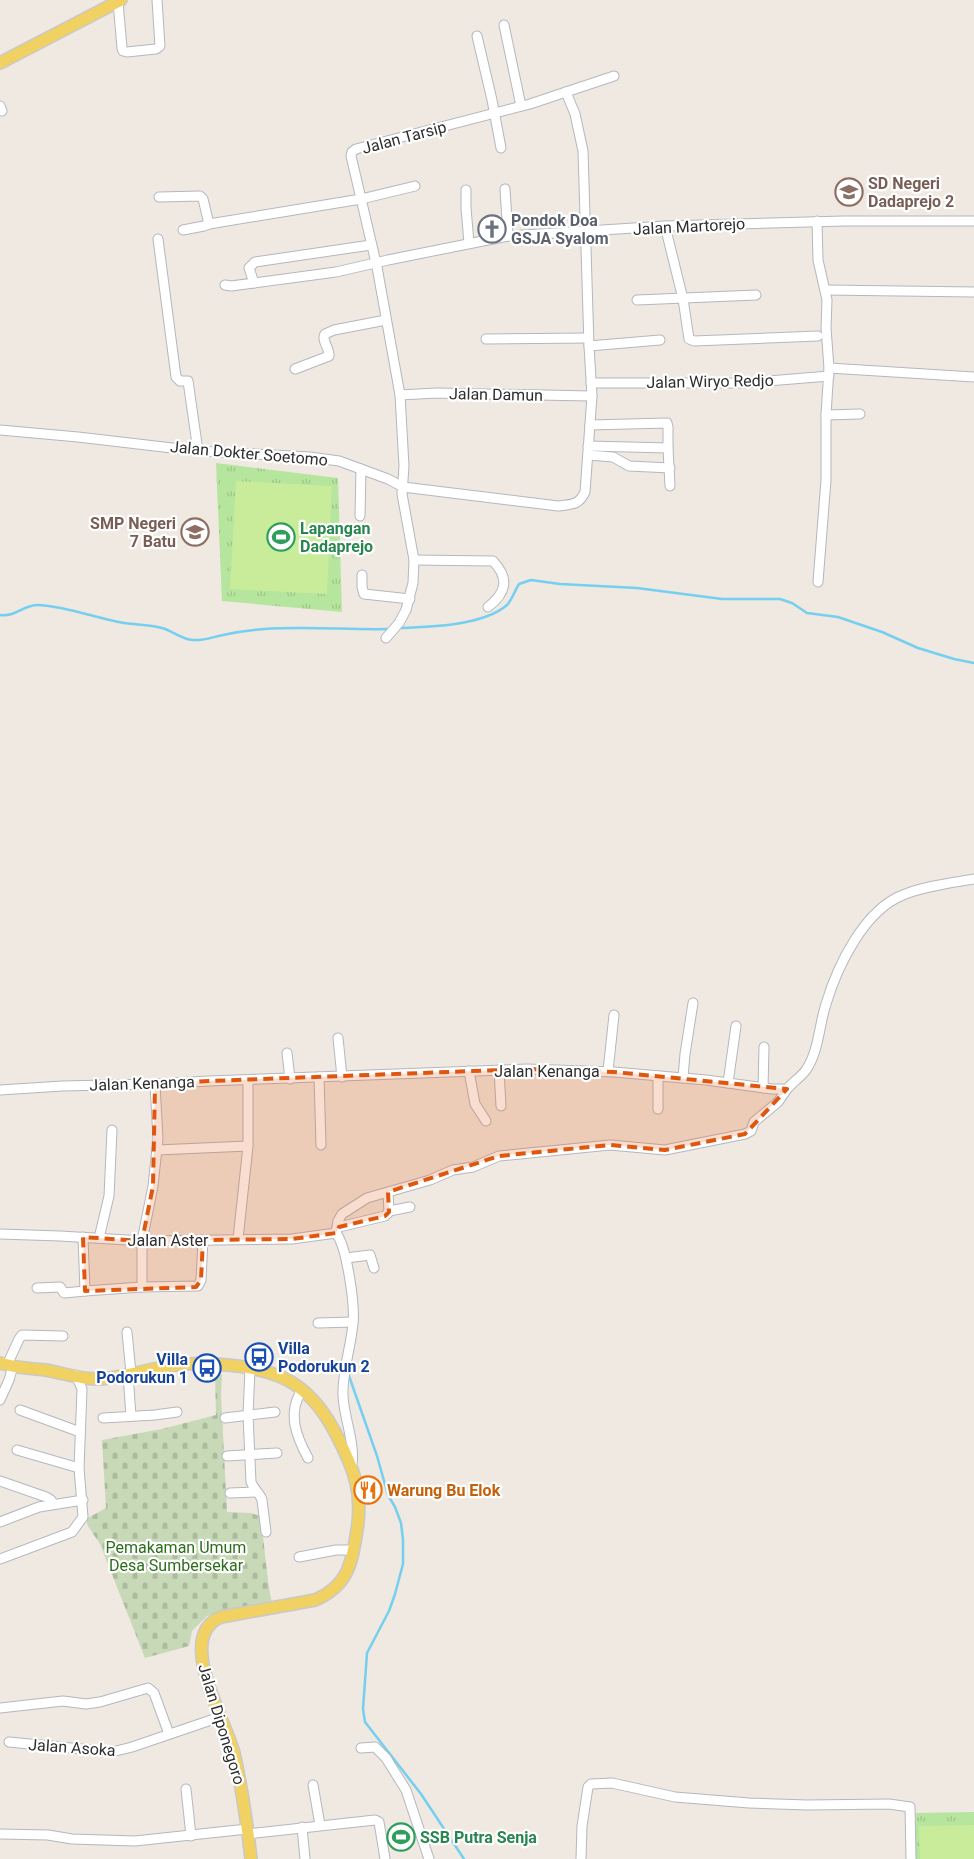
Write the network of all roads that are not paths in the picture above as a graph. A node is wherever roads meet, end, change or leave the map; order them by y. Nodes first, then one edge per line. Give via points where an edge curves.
1 (157, 0) edge
2 (119, 1) edge
3 (504, 25) dead end
4 (477, 36) dead end
5 (0, 63) edge
6 (614, 76) dead end
7 (566, 92) junction
8 (521, 106) junction
9 (494, 113) junction
10 (501, 148) dead end
11 (415, 186) dead end
12 (505, 189) dead end
13 (466, 190) dead end
14 (159, 197) dead end
15 (361, 199) junction
16 (974, 221) edge
17 (817, 222) junction
18 (209, 224) junction
19 (665, 226) junction
20 (184, 230) dead end
21 (586, 232) junction
22 (508, 236) junction
23 (158, 239) dead end
24 (469, 243) junction
25 (371, 245) junction
26 (376, 263) junction
27 (254, 283) junction
28 (225, 285) dead end
29 (826, 290) junction
30 (974, 292) edge
31 (756, 295) dead end
32 (683, 299) junction
33 (637, 300) dead end
34 (386, 320) junction
35 (818, 336) dead end
36 (486, 339) dead end
37 (660, 340) dead end
38 (588, 342) junction
39 (295, 369) dead end
40 (829, 372) junction
41 (974, 377) edge
42 (591, 383) junction
43 (400, 395) junction
44 (592, 396) junction
45 (860, 414) dead end
46 (826, 415) junction
47 (590, 425) junction
48 (0, 430) edge
49 (668, 448) junction
50 (198, 450) junction
51 (588, 450) junction
52 (670, 468) junction
53 (361, 470) junction
54 (670, 486) dead end
55 (403, 487) junction
56 (360, 516) dead end
57 (414, 560) junction
58 (362, 575) dead end
59 (818, 582) dead end
60 (410, 599) junction
61 (488, 607) dead end
62 (389, 635) dead end
63 (974, 879) edge
64 (693, 1003) dead end
65 (614, 1015) dead end
66 (736, 1026) dead end
67 (338, 1038) dead end
68 (764, 1047) dead end
69 (287, 1053) dead end
70 (499, 1070) junction
71 (469, 1071) junction
72 (608, 1071) junction
73 (658, 1076) junction
74 (342, 1077) junction
75 (318, 1078) junction
76 (683, 1078) junction
77 (290, 1079) junction
78 (248, 1080) junction
79 (728, 1083) junction
80 (155, 1084) junction
81 (763, 1088) junction
82 (787, 1089) junction
83 (0, 1090) edge
84 (501, 1106) dead end
85 (658, 1109) dead end
86 (486, 1122) dead end
87 (112, 1130) dead end
88 (321, 1145) dead end
89 (248, 1146) junction
90 (157, 1150) junction
91 (388, 1192) junction
92 (410, 1207) dead end
93 (389, 1211) junction
94 (337, 1230) junction
95 (0, 1234) edge
96 (83, 1237) junction
97 (99, 1238) junction
98 (238, 1239) junction
99 (203, 1240) junction
100 (142, 1241) junction
101 (346, 1258) junction
102 (374, 1268) dead end
103 (142, 1287) junction
104 (37, 1288) dead end
105 (85, 1291) junction
106 (353, 1322) junction
107 (318, 1323) dead end
108 (127, 1332) dead end
109 (62, 1336) dead end
110 (7, 1365) edge
111 (250, 1368) junction
112 (130, 1374) junction
113 (76, 1375) junction
114 (95, 1379) junction
115 (82, 1389) junction
116 (302, 1390) junction
117 (0, 1400) edge
118 (20, 1410) dead end
119 (177, 1412) dead end
120 (275, 1412) dead end
121 (248, 1415) junction
122 (131, 1416) junction
123 (103, 1418) dead end
124 (225, 1418) dead end
125 (80, 1432) junction
126 (17, 1450) dead end
127 (277, 1453) dead end
128 (251, 1454) junction
129 (227, 1456) dead end
130 (308, 1458) dead end
131 (352, 1465) junction
132 (79, 1468) junction
133 (0, 1480) edge
134 (256, 1492) junction
135 (230, 1493) dead end
136 (83, 1500) junction
137 (53, 1504) junction
138 (0, 1522) edge
139 (266, 1532) dead end
140 (354, 1550) junction
141 (299, 1557) dead end
142 (0, 1558) edge
143 (0, 1708) edge
144 (220, 1717) junction
145 (169, 1734) junction
146 (8, 1742) dead end
147 (360, 1748) dead end
148 (313, 1784) dead end
149 (186, 1789) dead end
150 (320, 1826) junction
151 (302, 1827) junction
152 (248, 1831) junction
153 (0, 1834) edge
154 (192, 1836) junction
155 (251, 1859) edge
156 (305, 1859) edge
157 (385, 1859) edge
158 (429, 1859) edge
159 (581, 1859) edge
160 (911, 1859) edge

1 - 2 street via 160,46 127,52 122,48
2 - 5 main road
3 - 8 street
4 - 9 street
6 - 7 street, Jalan Tarsip
7 - 8 street, Jalan Tarsip
7 - 21 street via 575,114 583,152
8 - 9 street, Jalan Tarsip
9 - 10 street
9 - 15 street, Jalan Tarsip via 356,149 351,156
11 - 15 street
12 - 22 street
13 - 24 street
14 - 18 street via 200,196
15 - 18 street
15 - 25 street, Jalan Tarsip
16 - 17 street, Jalan Martorejo
17 - 19 street, Jalan Martorejo
17 - 29 street via 818,260
18 - 20 street
19 - 21 street, Jalan Martorejo
19 - 32 street
21 - 22 street, Jalan Martorejo
21 - 38 street
22 - 24 street, Jalan Martorejo
23 - 50 street via 176,377 180,381 188,381
24 - 26 street, Jalan Martorejo
25 - 26 street, Jalan Tarsip
25 - 27 street via 255,262 249,268
26 - 27 street, Jalan Martorejo
26 - 34 street, Jalan Tarsip
27 - 28 street, Jalan Martorejo
29 - 30 street
29 - 40 street
31 - 32 street
32 - 33 street
32 - 35 street via 688,337 692,341
34 - 39 street via 325,334 329,356
34 - 43 street, Jalan Tarsip
36 - 38 street
37 - 38 street
38 - 42 street
40 - 41 street, Jalan Wiryo Redjo
40 - 42 street, Jalan Wiryo Redjo via 744,383
40 - 46 street
42 - 44 street
43 - 44 street, Jalan Damun
43 - 55 street, Jalan Tarsip
44 - 47 street
45 - 46 street
46 - 59 street via 826,480
47 - 49 street via 664,422 668,424
47 - 51 street
48 - 50 street, Jalan Dokter Soetomo
49 - 51 street
49 - 52 street
50 - 53 street, Jalan Dokter Soetomo via 339,460
51 - 52 street via 613,457 629,466
51 - 55 street, Jalan Dokter Soetomo via 585,492 574,504 558,506
52 - 54 street
53 - 55 street, Jalan Dokter Soetomo
53 - 56 street
55 - 57 street, Jalan Tarsip
57 - 60 street, Jalan Tarsip
57 - 61 street via 493,561 502,574 504,588 500,598
58 - 60 street via 364,594 368,596
60 - 62 street, Jalan Tarsip via 399,623
63 - 82 street via 903,895 877,913 849,949 826,1005 813,1057 803,1074
64 - 76 street
65 - 72 street
66 - 79 street
67 - 74 street
68 - 81 street
69 - 77 street
70 - 71 street, Jalan Kenanga
70 - 72 street, Jalan Kenanga
70 - 84 street
71 - 74 street, Jalan Kenanga
71 - 86 street via 475,1104
72 - 73 street, Jalan Kenanga
73 - 76 street, Jalan Kenanga
73 - 85 street
74 - 75 street, Jalan Kenanga
75 - 77 street, Jalan Kenanga
75 - 88 street
76 - 79 street, Jalan Kenanga
77 - 78 street, Jalan Kenanga
78 - 80 street, Jalan Kenanga
78 - 89 street
79 - 81 street, Jalan Kenanga
80 - 83 street, Jalan Kenanga
80 - 90 street
81 - 82 street, Jalan Kenanga
82 - 91 street via 745,1134 665,1150 610,1145 499,1156
87 - 97 street via 109,1196
89 - 90 street
89 - 98 street
90 - 100 street
91 - 93 street
91 - 94 street via 367,1198 345,1211
92 - 93 street, Jalan Aster
93 - 94 street, Jalan Aster via 380,1218
94 - 98 street, Jalan Aster via 292,1239
94 - 101 street
95 - 96 street, Jalan Aster
96 - 97 street, Jalan Aster
96 - 105 street
97 - 100 street, Jalan Aster
98 - 99 street, Jalan Aster
99 - 100 street, Jalan Aster
99 - 103 street via 198,1286
100 - 103 street
101 - 102 street via 370,1255
101 - 106 street
103 - 105 street
104 - 105 street via 60,1286 64,1293
106 - 107 street
106 - 131 street via 343,1383
108 - 112 street
109 - 110 street via 22,1335
110 - 113 main road, Jalan Diponegoro
110 - 117 street via 9,1380
111 - 112 main road, Jalan Diponegoro via 175,1365
111 - 116 main road, Jalan Diponegoro via 287,1380
111 - 121 street
112 - 114 main road, Jalan Diponegoro
112 - 122 street
113 - 114 main road, Jalan Diponegoro
113 - 115 street
114 - 115 street
115 - 125 street
116 - 130 street via 295,1403 294,1422
116 - 131 main road, Jalan Diponegoro via 330,1422
118 - 125 street
119 - 122 street
120 - 121 street
121 - 124 street
121 - 128 street
122 - 123 street
125 - 132 street
126 - 132 street
127 - 128 street
128 - 129 street
128 - 134 street via 251,1482
131 - 140 main road, Jalan Diponegoro via 359,1502
132 - 136 street
133 - 137 street via 46,1497
134 - 135 street
134 - 139 street via 262,1500
136 - 137 street
136 - 142 street via 84,1517 72,1532
137 - 138 street
140 - 141 street
140 - 144 main road, Jalan Diponegoro via 346,1574 338,1586 325,1595 304,1602 230,1614 215,1619 209,1625 201,1654
143 - 145 street via 63,1701 86,1704 148,1688 154,1693
144 - 145 street, Jalan Asoka
144 - 152 main road, Jalan Diponegoro via 233,1750
145 - 146 street, Jalan Asoka via 112,1752
147 - 158 street via 375,1746 406,1790
148 - 150 street
149 - 154 street
150 - 151 street
150 - 157 street via 379,1822
151 - 152 street
151 - 156 street
152 - 154 street
152 - 155 main road, Jalan Diponegoro
153 - 154 street via 48,1835 108,1842
159 - 160 street via 588,1788 591,1784 612,1783 704,1800 910,1807

